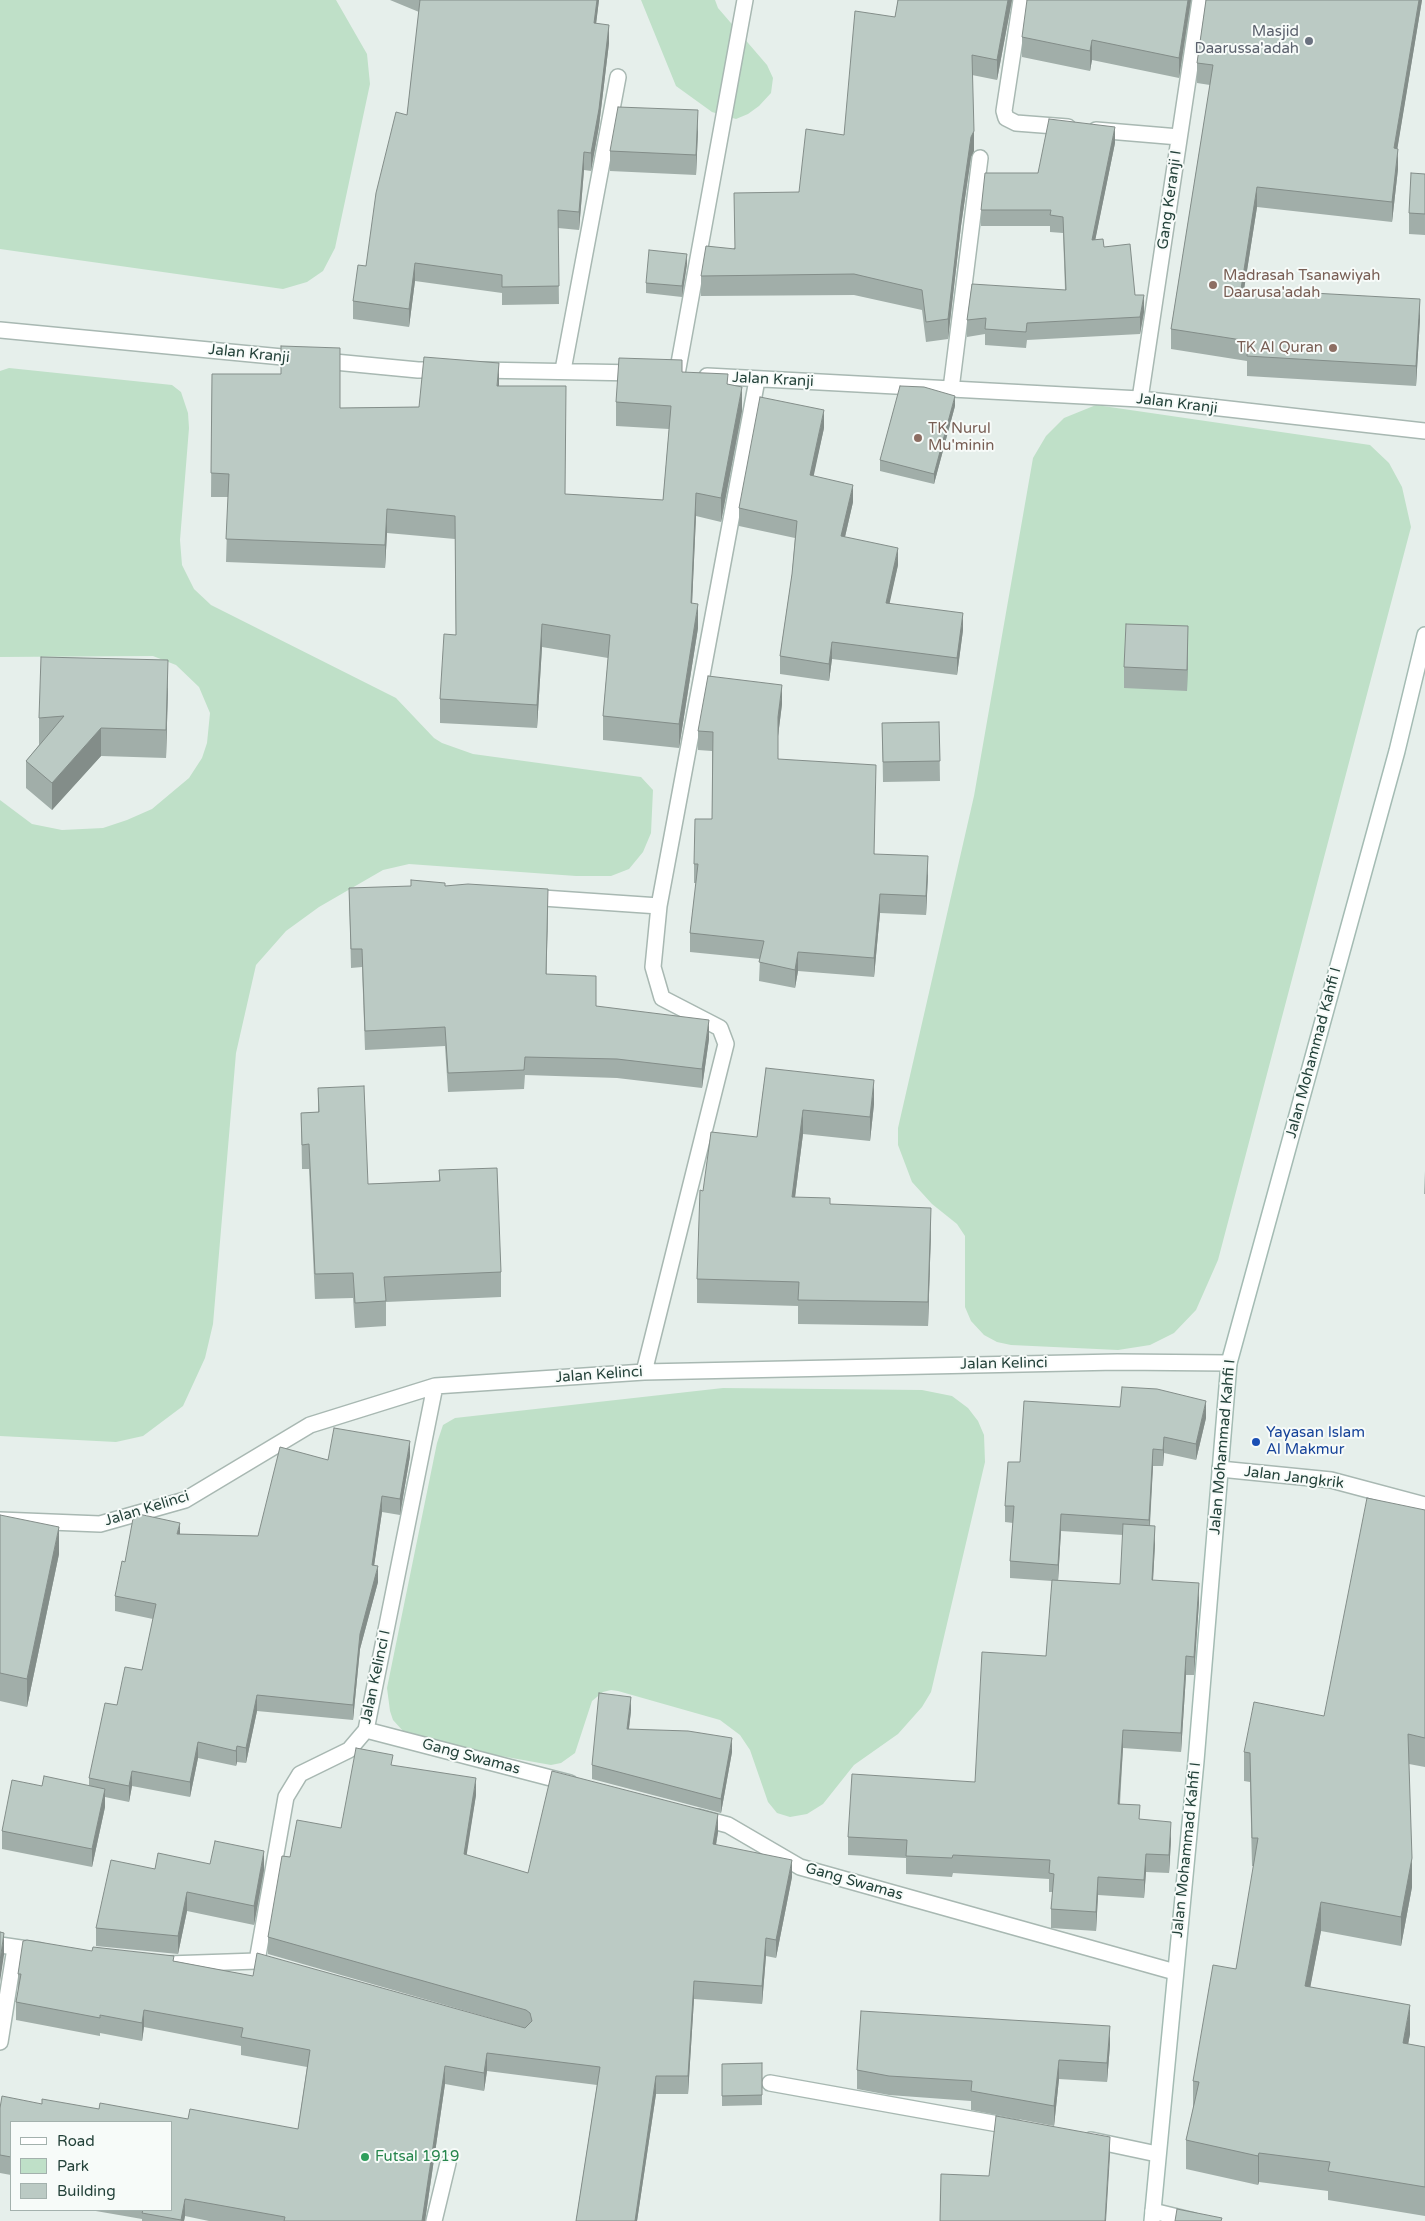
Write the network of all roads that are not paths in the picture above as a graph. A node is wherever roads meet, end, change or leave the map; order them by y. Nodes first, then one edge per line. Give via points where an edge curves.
1 (745, 0) edge
2 (1021, 0) edge
3 (1200, 0) edge
4 (618, 77) dead end
5 (1179, 137) junction
6 (980, 158) dead end
7 (0, 330) edge
8 (563, 370) junction
9 (677, 374) junction
10 (757, 380) junction
11 (951, 389) junction
12 (1140, 399) junction
13 (1425, 431) edge
14 (1425, 635) edge
15 (512, 896) edge
16 (659, 906) junction
17 (1229, 1363) junction
18 (644, 1372) junction
19 (435, 1386) junction
20 (1220, 1469) junction
21 (1425, 1505) edge
22 (0, 1520) edge
23 (366, 1730) junction
24 (585, 1787) edge
25 (681, 1812) edge
26 (0, 1945) edge
27 (15, 1948) junction
28 (54, 1952) edge
29 (257, 1961) junction
30 (153, 1962) edge
31 (276, 1966) edge
32 (1175, 1972) junction
33 (0, 2042) edge
34 (770, 2083) dead end
35 (1034, 2130) edge
36 (1073, 2137) edge
37 (1157, 2154) junction
38 (448, 2164) dead end
39 (1152, 2216) edge
40 (434, 2221) edge
41 (1194, 2221) edge

1 - 9 street
2 - 5 street via 1004,111 1006,118 1016,123
3 - 5 street, Gang Keranji I
4 - 8 street
5 - 12 street, Gang Keranji I
6 - 11 street
7 - 8 street, Jalan Kranji via 418,370
8 - 9 street, Jalan Kranji
9 - 10 street, Jalan Kranji
10 - 11 street, Jalan Kranji
10 - 16 street
11 - 12 street, Jalan Kranji
12 - 13 street, Jalan Kranji
14 - 17 street, Jalan Mohammad Kahfi I via 1397,751
15 - 16 street
16 - 18 street via 653,967 662,998 720,1028 726,1044
17 - 18 street, Jalan Kelinci via 1117,1362
17 - 20 street, Jalan Mohammad Kahfi I
18 - 19 street, Jalan Kelinci
19 - 22 street, Jalan Kelinci via 310,1425 185,1500 100,1524
19 - 23 street, Jalan Kelinci I
20 - 21 street, Jalan Jangkrik via 1331,1480
20 - 32 street, Jalan Mohammad Kahfi I
23 - 24 street, Gang Swamas
23 - 29 street, Jalan Kelinci I via 349,1750 300,1774 286,1797
25 - 32 street, Gang Swamas via 728,1825 800,1867
26 - 27 street
27 - 28 street
27 - 33 street
29 - 30 street
29 - 31 street
32 - 37 street, Jalan Mohammad Kahfi I
34 - 35 street
36 - 37 street
37 - 39 street, Jalan Mohammad Kahfi I
38 - 40 street
39 - 41 street

